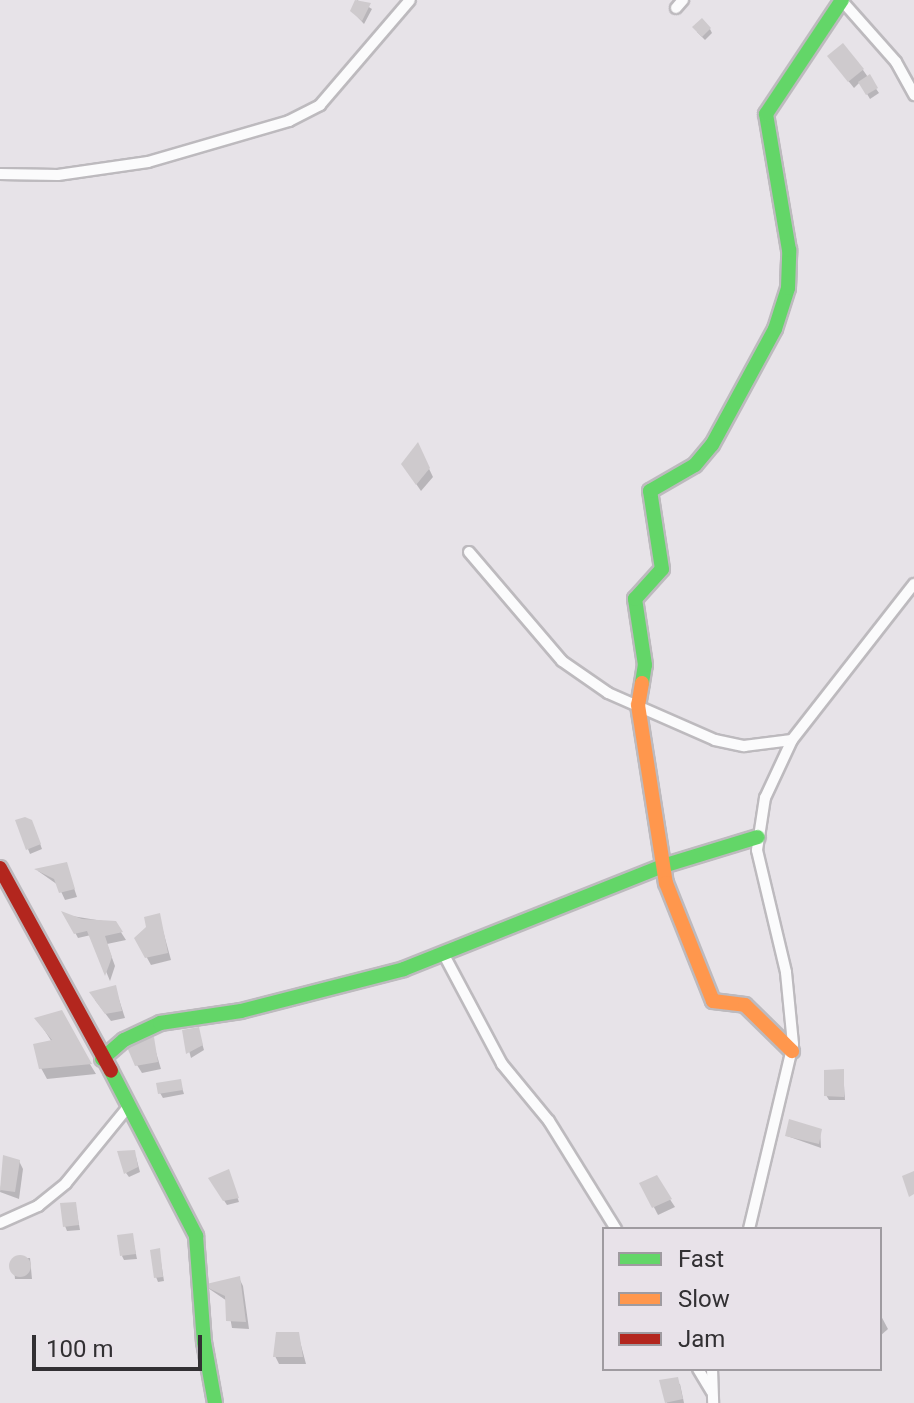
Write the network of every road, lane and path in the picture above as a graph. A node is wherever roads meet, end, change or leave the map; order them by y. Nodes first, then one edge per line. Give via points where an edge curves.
1 (410, 0) edge
2 (842, 1) edge
3 (914, 95) edge
4 (0, 174) edge
5 (469, 552) dead end
6 (914, 584) edge
7 (638, 705) junction
8 (792, 740) junction
9 (758, 837) junction
10 (663, 866) junction
11 (0, 868) edge
12 (443, 953) junction
13 (792, 1051) junction
14 (102, 1059) junction
15 (128, 1107) junction
16 (0, 1223) edge
17 (615, 1227) edge
18 (749, 1227) edge
19 (699, 1371) edge
20 (712, 1371) edge
21 (712, 1398) edge
22 (215, 1403) edge

1 - 4 street via 320,105 289,121 148,162 58,175
2 - 3 street via 896,62
2 - 7 street via 766,114 789,250 788,288 775,329 712,445 695,465 650,491 662,569 636,593 645,665
5 - 7 street via 562,661 608,693
6 - 8 street
7 - 8 street via 715,740 744,746
7 - 10 street
8 - 9 street via 765,798
9 - 10 street
9 - 13 street via 760,873 794,1016
10 - 12 street
10 - 13 street via 713,1001 745,1005
11 - 14 street
12 - 14 street via 241,1011 160,1023 124,1040
12 - 17 street via 502,1064 549,1121
13 - 18 street
14 - 15 street
15 - 16 street via 66,1183 38,1206
15 - 22 street via 168,1171 196,1236 204,1342
19 - 21 street
20 - 21 street

